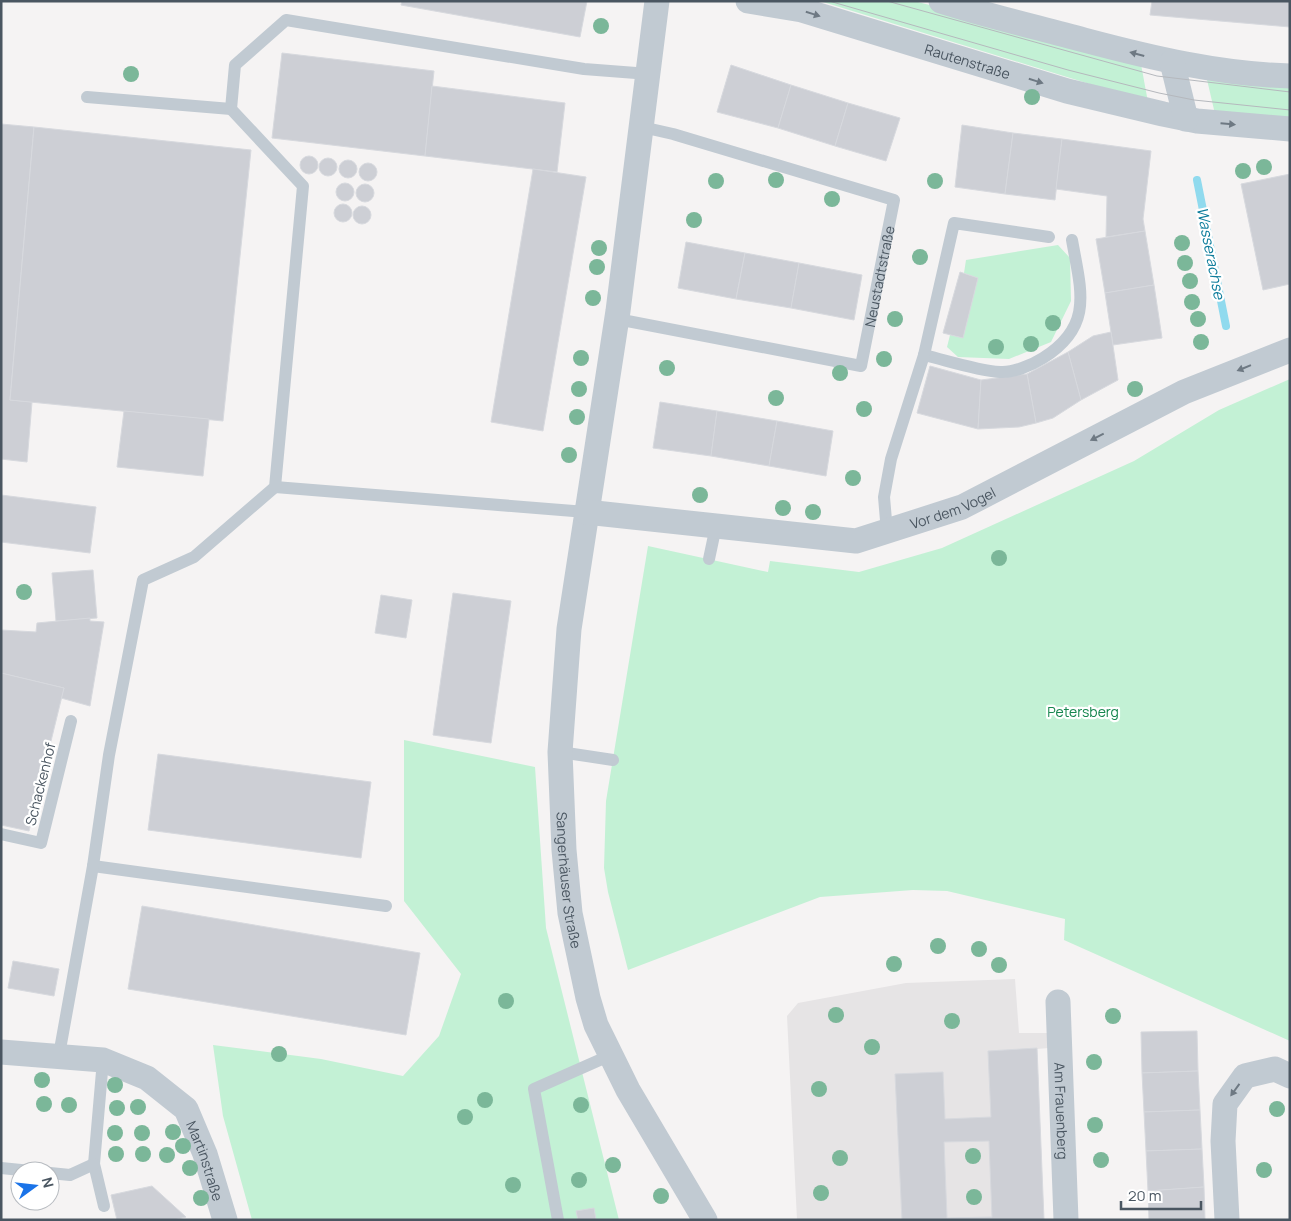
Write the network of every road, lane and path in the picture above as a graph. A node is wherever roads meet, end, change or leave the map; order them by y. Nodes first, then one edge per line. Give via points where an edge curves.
1 (657, 1) edge
2 (748, 1) edge
3 (940, 1) edge
4 (1172, 62) junction
5 (649, 74) junction
6 (1290, 76) edge
7 (87, 97) dead end
8 (231, 109) junction
9 (1186, 119) junction
10 (642, 127) junction
11 (1290, 129) edge
12 (1049, 237) dead end
13 (1072, 240) dead end
14 (617, 319) junction
15 (1290, 350) edge
16 (924, 355) junction
17 (276, 487) junction
18 (586, 512) junction
19 (716, 526) junction
20 (887, 532) junction
21 (709, 559) dead end
22 (71, 721) dead end
23 (560, 752) junction
24 (613, 760) dead end
25 (1, 834) edge
26 (93, 866) junction
27 (386, 906) dead end
28 (1058, 1002) dead end
29 (1, 1052) edge
30 (611, 1054) junction
31 (59, 1055) junction
32 (103, 1060) junction
33 (1290, 1076) edge
34 (94, 1164) junction
35 (60, 1174) edge
36 (104, 1206) dead end
37 (225, 1220) edge
38 (558, 1220) edge
39 (705, 1220) edge
40 (1066, 1220) edge
41 (1227, 1220) edge

1 - 5 street
2 -> 9 street, Rautenstraße via 802,10 1067,91
4 -> 3 street via 998,19
4 - 6 street
4 - 9 street
5 - 8 lane via 584,69 286,20 235,65
5 - 10 street
7 - 8 lane
8 - 17 lane via 303,186
9 -> 11 street, Rautenstraße
10 - 14 street
10 - 14 lane, Neustadtstraße via 894,200 860,366
12 - 16 lane via 954,223
13 - 16 lane via 1081,291 1077,324 1061,347 1032,365 1002,372
14 - 18 street
15 -> 20 street, Vor dem Vogel via 1184,392 962,507
16 - 20 lane via 884,497
17 - 18 lane
17 - 26 lane via 194,557 143,580 109,755
18 - 19 street, Vor dem Vogel
18 - 23 street, Sangerhäuser Straße via 569,629
19 - 20 street, Vor dem Vogel via 856,541
19 - 21 lane
22 - 25 lane, Schackenhof via 41,843
23 - 24 lane
23 - 30 street, Sangerhäuser Straße via 570,913 588,998 596,1025
26 - 27 lane
26 - 31 lane
28 - 40 street, Am Frauenberg
29 - 31 street, Martinstraße
30 - 38 lane via 534,1089
30 - 39 street, Sangerhäuser Straße via 628,1090
31 - 32 street, Martinstraße
32 - 34 lane
32 - 37 street, Martinstraße via 147,1078 186,1109 205,1154
33 -> 41 street via 1276,1069 1245,1076 1225,1104 1223,1141
34 - 35 lane via 70,1175
34 - 36 lane

